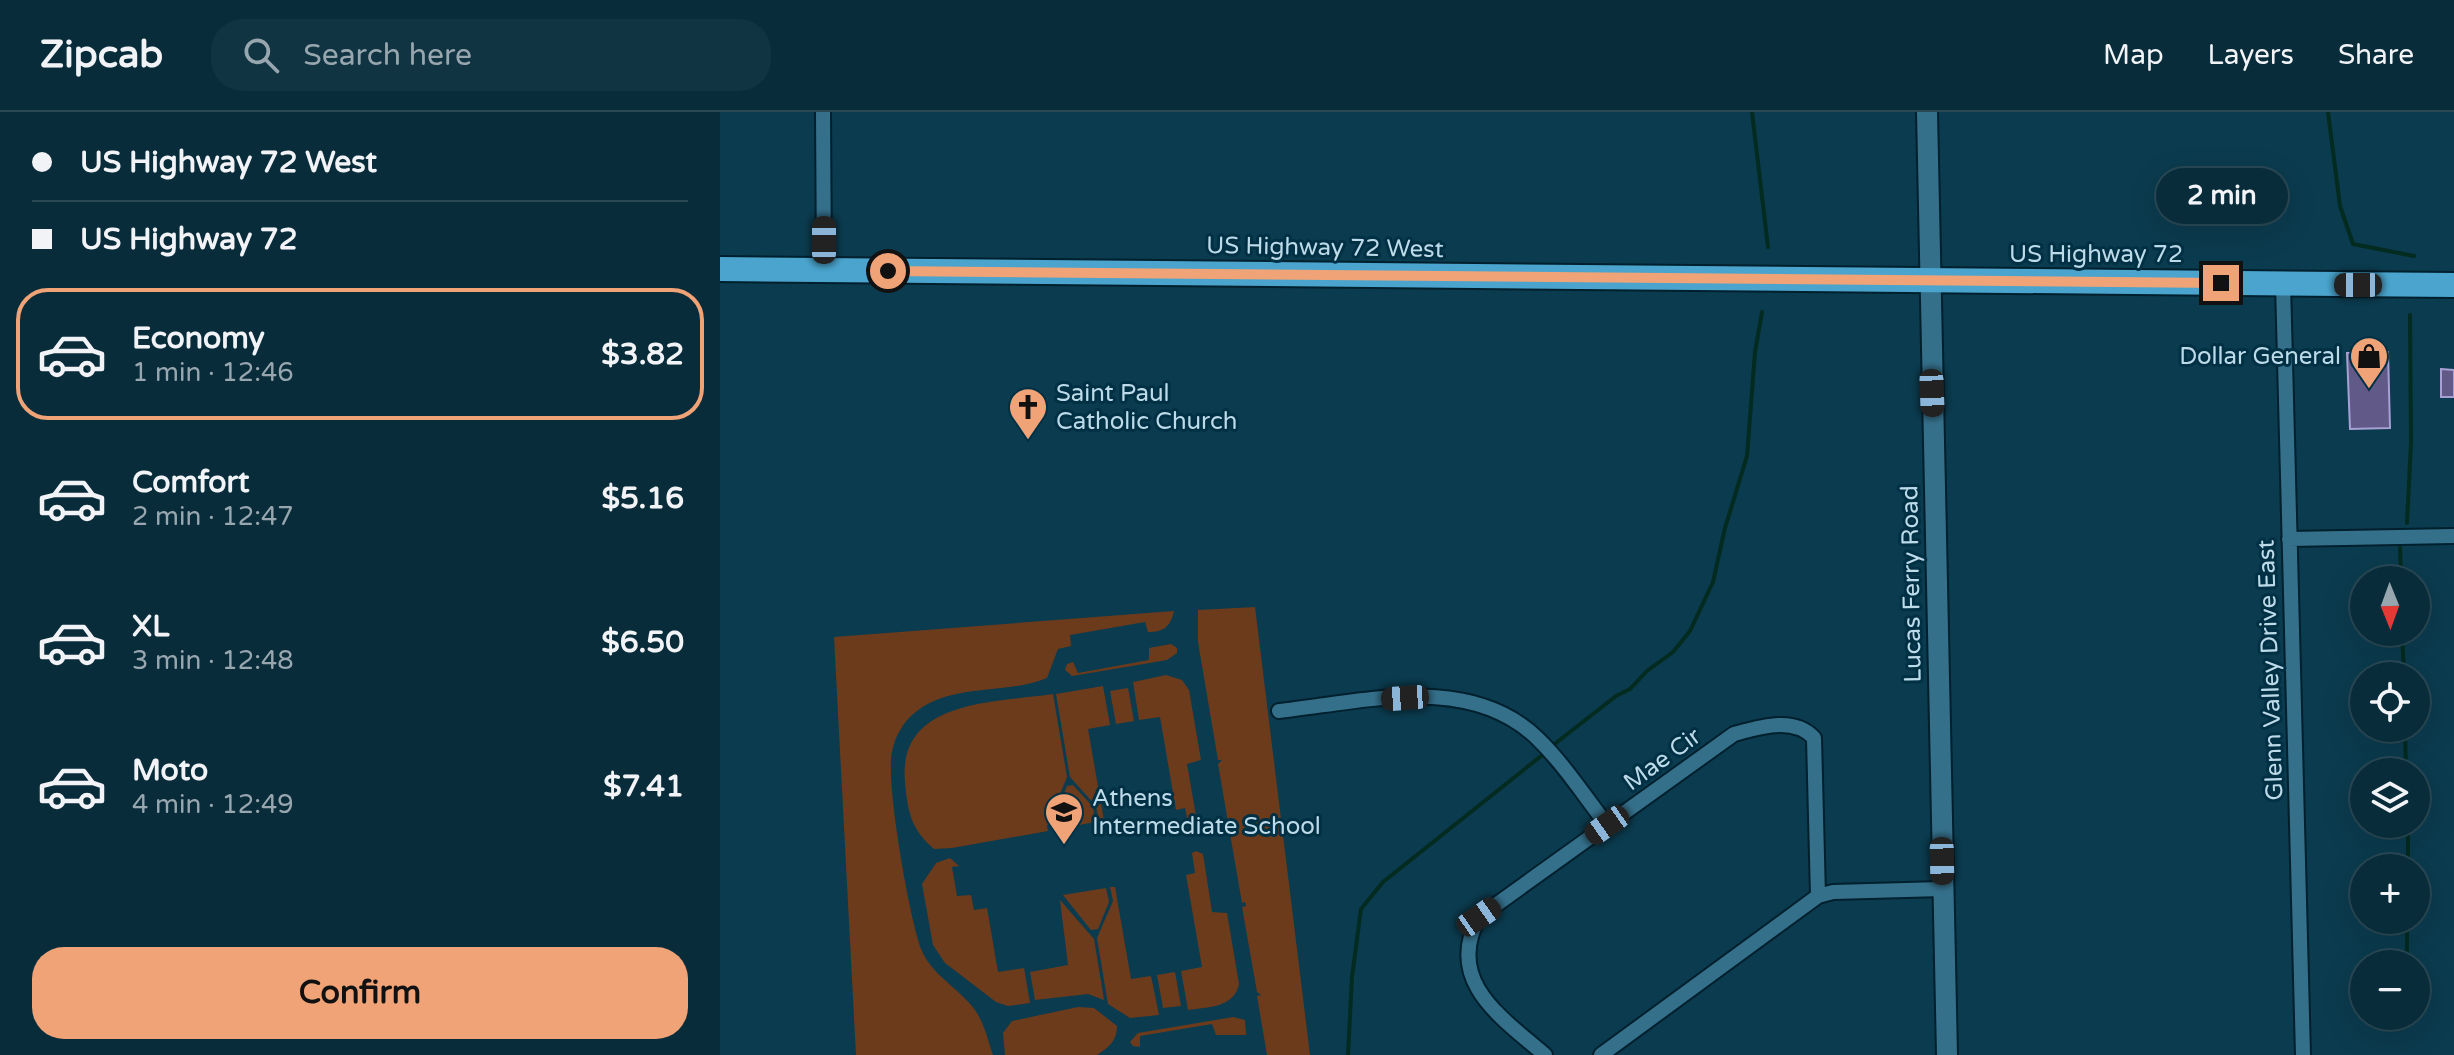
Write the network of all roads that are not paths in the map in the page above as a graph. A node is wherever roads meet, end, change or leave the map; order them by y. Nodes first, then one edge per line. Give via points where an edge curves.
1 (823, 112) edge
2 (1927, 112) edge
3 (720, 269) edge
4 (824, 270) junction
5 (1929, 281) junction
6 (2283, 284) junction
7 (2454, 285) edge
8 (2454, 536) edge
9 (2289, 539) junction
10 (1279, 711) dead end
11 (1607, 825) junction
12 (1942, 889) junction
13 (1818, 896) junction
14 (1545, 1055) edge
15 (1601, 1055) edge
16 (1947, 1055) edge
17 (2303, 1055) edge

1 - 4 street
2 - 5 street, Lucas Ferry Road
3 - 4 highway, US Highway 72 West
4 - 5 highway, US Highway 72 West
5 - 6 highway, US Highway 72
5 - 12 street, Lucas Ferry Road
6 - 7 highway, US Highway 72
6 - 9 street, Glenn Valley Drive East
8 - 9 street
9 - 17 street, Glenn Valley Drive East
10 - 11 street via 1424,696 1504,714 1542,744
11 - 13 street, Mae Cir via 1734,734 1759,727 1805,728 1814,738
11 - 14 street, Mae Cir via 1479,917 1471,931 1470,965 1484,1003
12 - 13 street
12 - 16 street, Lucas Ferry Road
13 - 15 street

